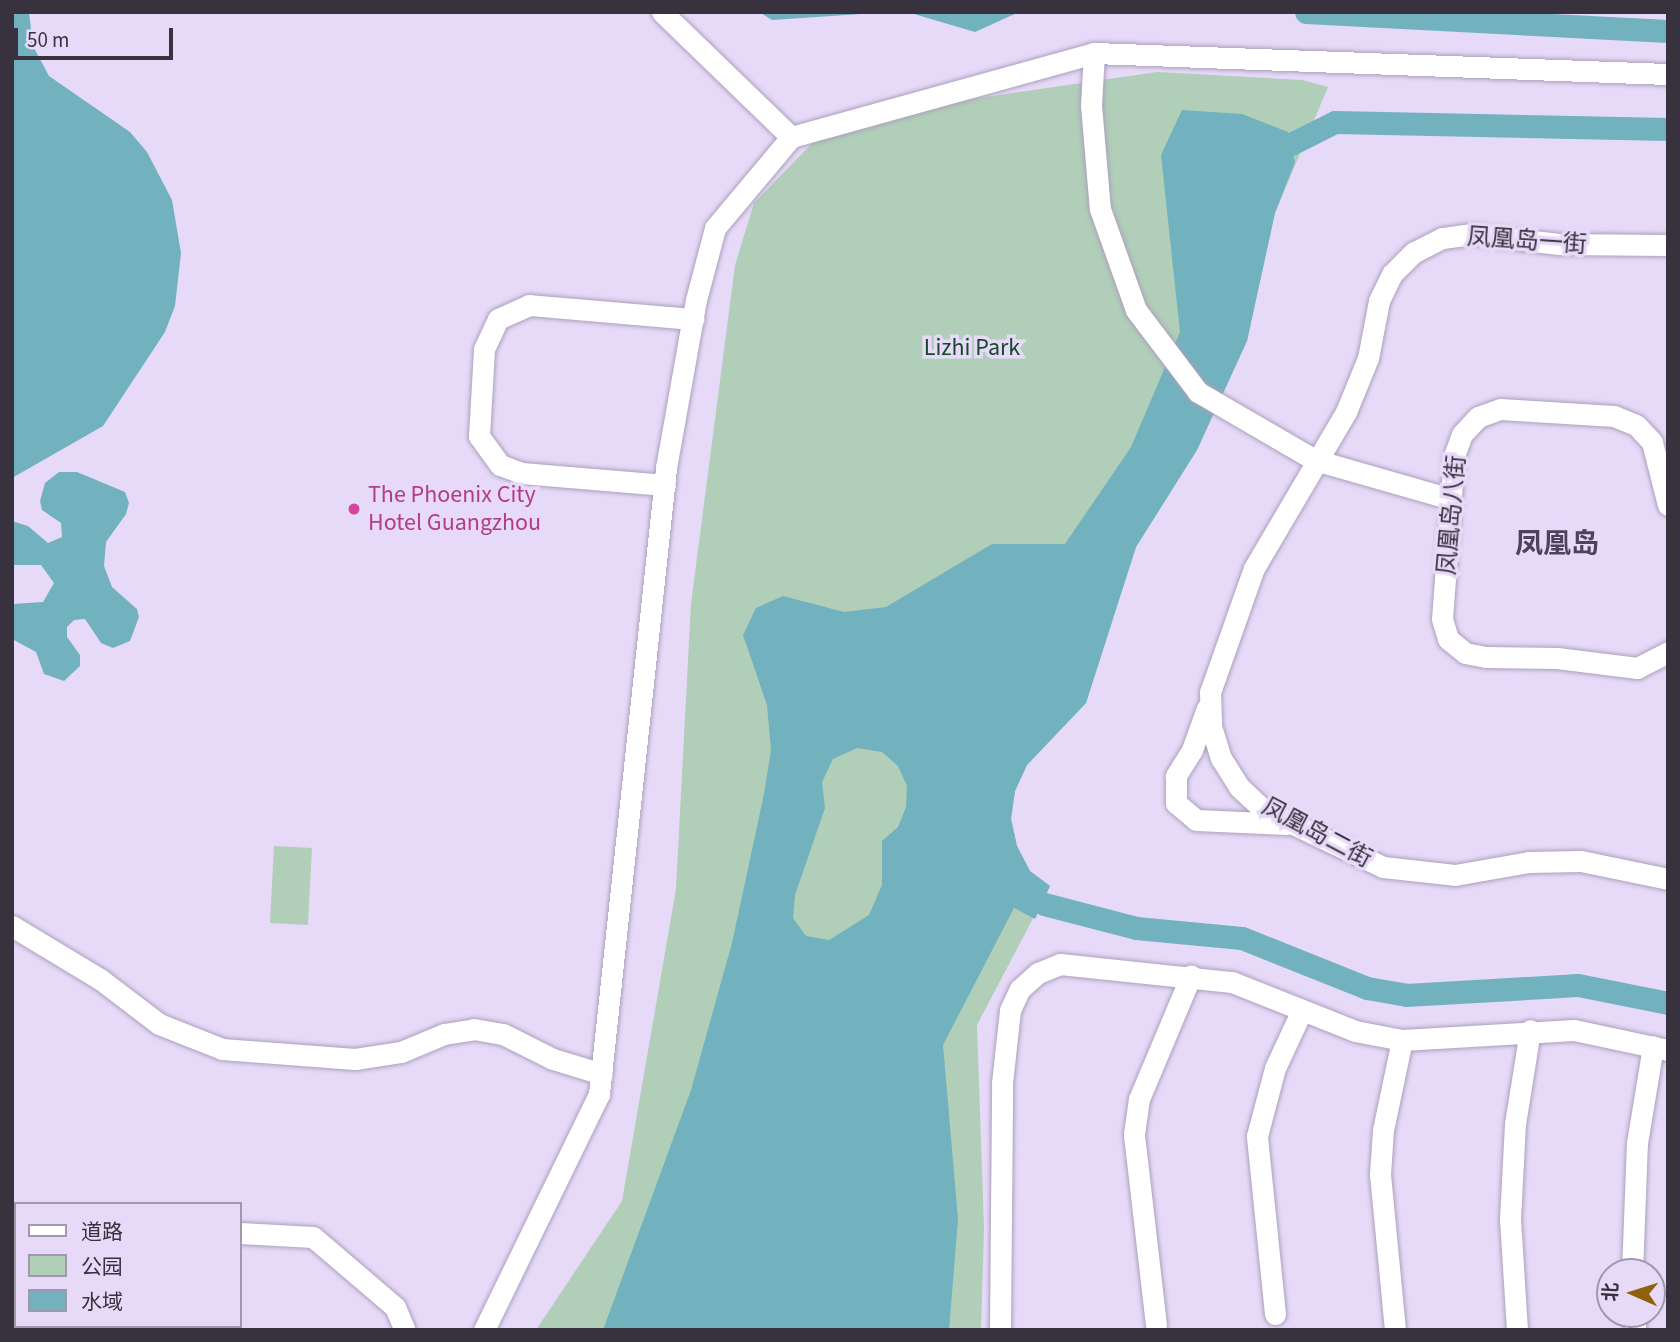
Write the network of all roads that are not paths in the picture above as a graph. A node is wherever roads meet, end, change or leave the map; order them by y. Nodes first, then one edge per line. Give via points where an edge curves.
1 (662, 12) edge
2 (1094, 53) junction
3 (1668, 74) edge
4 (791, 136) junction
5 (1668, 245) edge
6 (693, 319) junction
7 (1315, 460) junction
8 (664, 485) junction
9 (1451, 499) junction
10 (1668, 505) edge
11 (1668, 652) edge
12 (1210, 692) junction
13 (1295, 825) junction
14 (1668, 879) edge
15 (12, 926) edge
16 (1191, 975) junction
17 (1302, 1010) junction
18 (1530, 1030) junction
19 (1402, 1040) junction
20 (1661, 1048) edge
21 (602, 1074) junction
22 (242, 1233) edge
23 (1633, 1258) edge
24 (1275, 1314) dead end
25 (1156, 1325) dead end
26 (405, 1330) edge
27 (484, 1330) edge
28 (1000, 1330) edge
29 (1395, 1330) edge
30 (1517, 1330) edge

1 - 4 street
2 - 3 street
2 - 4 street
2 - 7 street via 1091,105 1100,209 1136,310 1198,392
4 - 6 street via 715,228
5 - 7 street, 凤凰岛一街 via 1559,244 1472,234 1441,239 1414,252 1392,274 1379,301 1364,369 1346,412
6 - 8 street
6 - 8 street via 529,305 498,319 484,349 479,436 500,465 522,473
7 - 9 street
7 - 12 street, 凤凰岛二街 via 1254,568
8 - 21 street
9 - 10 street, 凤凰岛八街 via 1454,456 1462,434 1478,417 1500,409 1614,416 1636,425 1652,442
9 - 11 street, 凤凰岛八街 via 1442,619 1448,639 1465,653 1637,668
12 - 13 street, 凤凰岛二街 via 1211,726 1221,758 1239,787 1264,810
12 - 13 street via 1192,750 1176,776 1176,803 1196,820
13 - 14 street, 凤凰岛二街 via 1383,867 1406,873 1455,875 1529,862 1581,861
15 - 21 street via 100,979 159,1024 222,1049 366,1058 474,1029 503,1034 553,1059
16 - 17 street via 1244,986
16 - 25 street via 1139,1099 1134,1134
16 - 28 street via 1060,964 1038,973 1020,989 1010,1010 1002,1083
17 - 19 street via 1355,1031
17 - 24 street via 1271,1079 1257,1136
18 - 19 street via 1450,1040
18 - 20 street via 1601,1033
18 - 30 street via 1515,1124 1510,1219
19 - 29 street via 1383,1130 1380,1174
20 - 23 street via 1637,1143
21 - 27 street via 600,1094
22 - 26 street via 313,1237 396,1307

